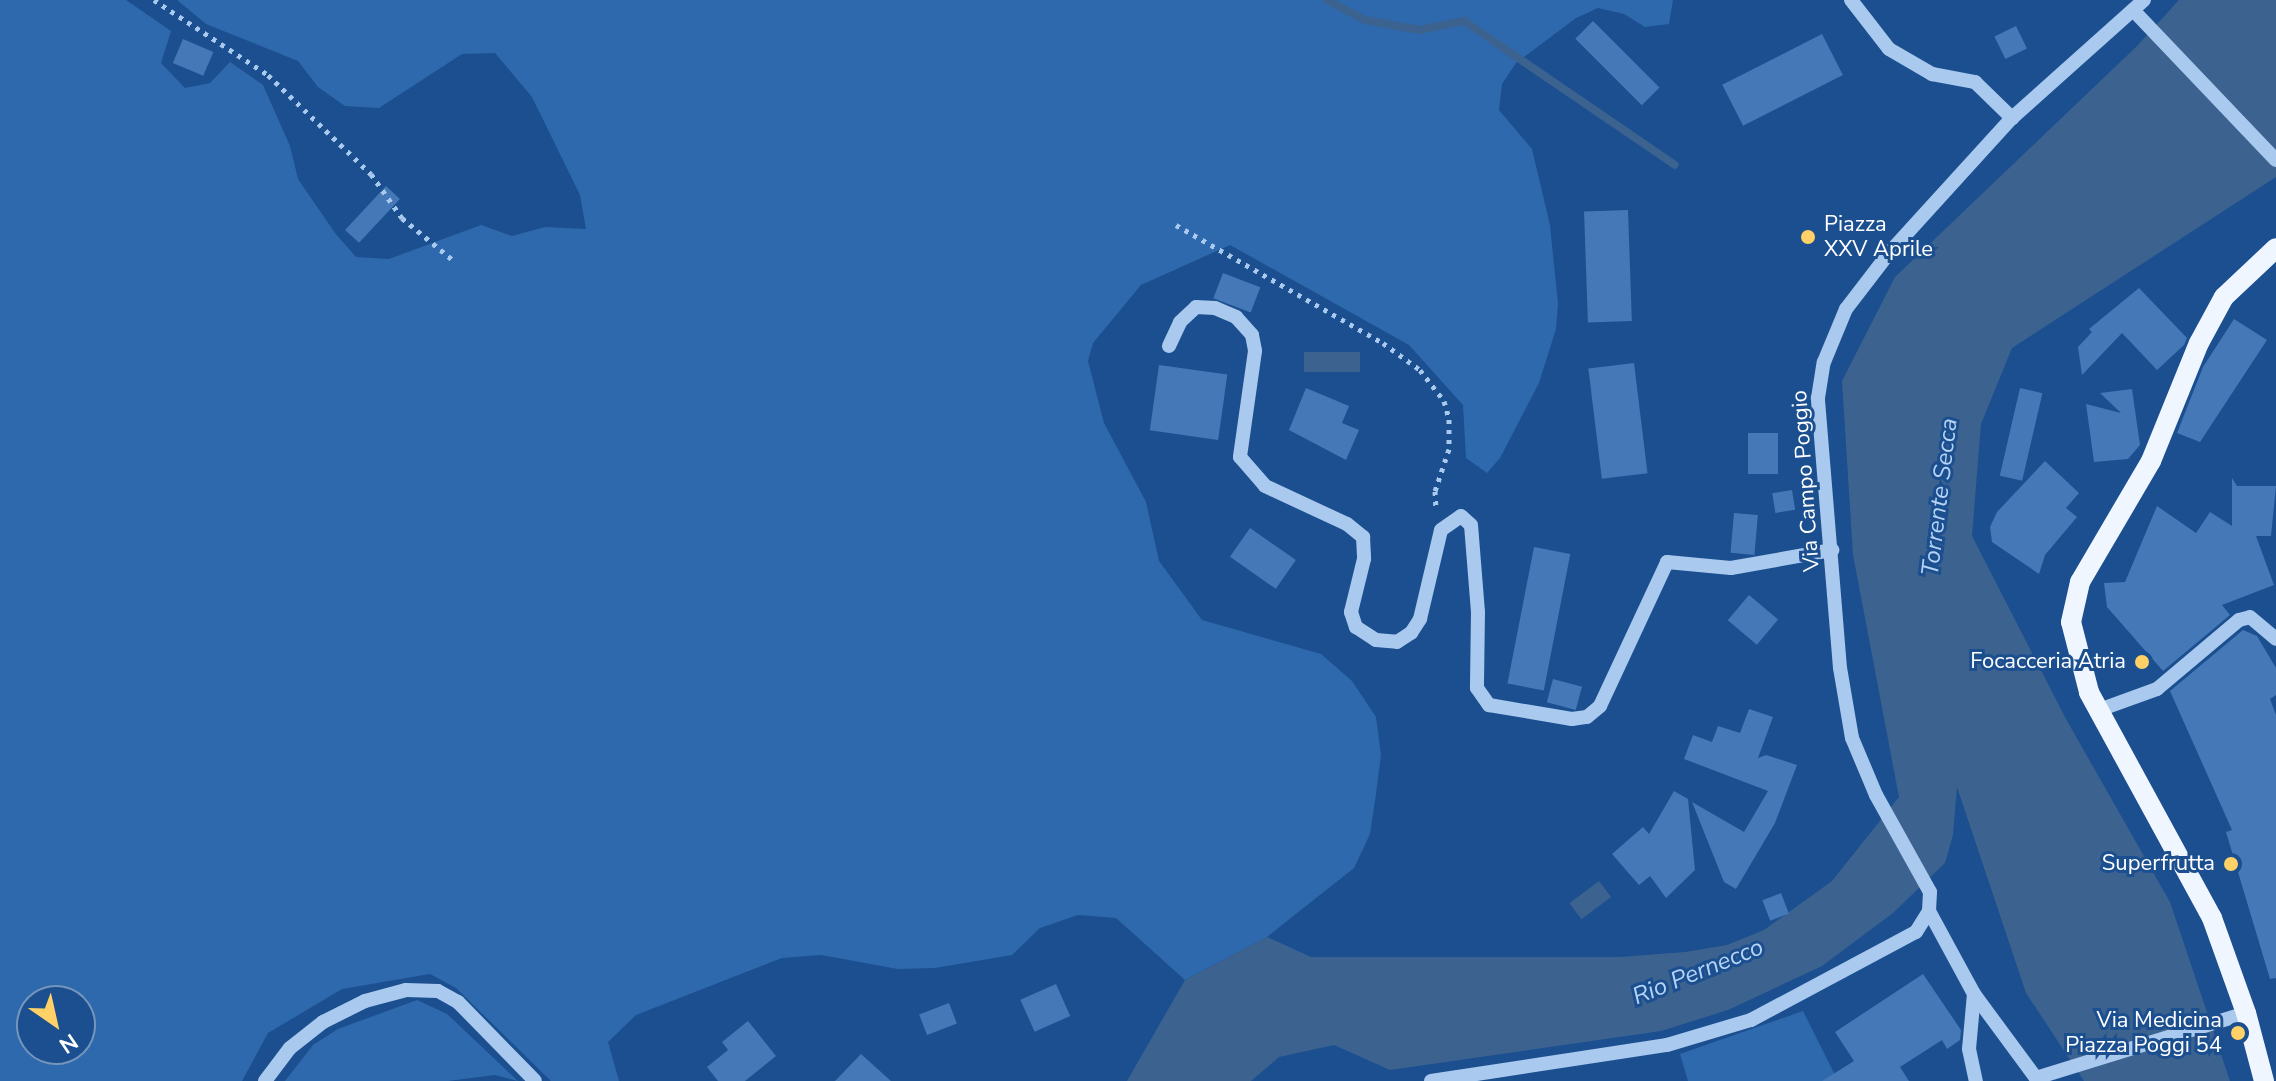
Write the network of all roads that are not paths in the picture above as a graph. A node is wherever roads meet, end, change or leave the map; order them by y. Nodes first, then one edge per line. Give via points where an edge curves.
1 (1851, 0) edge
2 (2140, 11) edge
3 (2012, 118) junction
4 (2276, 160) edge
5 (2276, 248) edge
6 (1169, 346) dead end
7 (1832, 550) junction
8 (2276, 639) edge
9 (2099, 710) junction
10 (1929, 911) junction
11 (1974, 994) junction
12 (2240, 1016) junction
13 (265, 1081) edge
14 (535, 1081) edge
15 (1431, 1081) edge
16 (1976, 1081) edge
17 (2264, 1081) edge

1 - 3 street via 1889,49 1932,74 1975,82
2 - 3 street, Via Campo Poggio
2 - 4 street
3 - 7 street, Via Campo Poggio via 1846,309 1824,362 1818,398
5 - 9 main road via 2224,297 2199,343 2151,461 2080,582 2071,622 2077,656
6 - 7 street via 1180,322 1196,307 1236,317 1252,335 1255,351 1240,457 1245,470 1265,486 1347,524 1363,537 1364,559 1351,612 1356,627 1376,640 1397,642 1411,633 1420,619 1441,530 1461,516 1471,525 1481,698 1489,705 1587,717 1600,706 1667,562 1731,568
7 - 10 street, Via Campo Poggio via 1840,668 1852,738 1876,795 1930,892
8 - 9 street via 2250,617 2239,620 2157,689
9 - 12 main road via 2212,918
10 - 11 street
10 - 15 street via 1916,932 1751,1020 1667,1045
11 - 12 street via 2036,1078
11 - 16 street via 1969,1049
12 - 17 main road
13 - 14 street via 290,1048 323,1022 365,1001 406,990 438,991 458,1002

